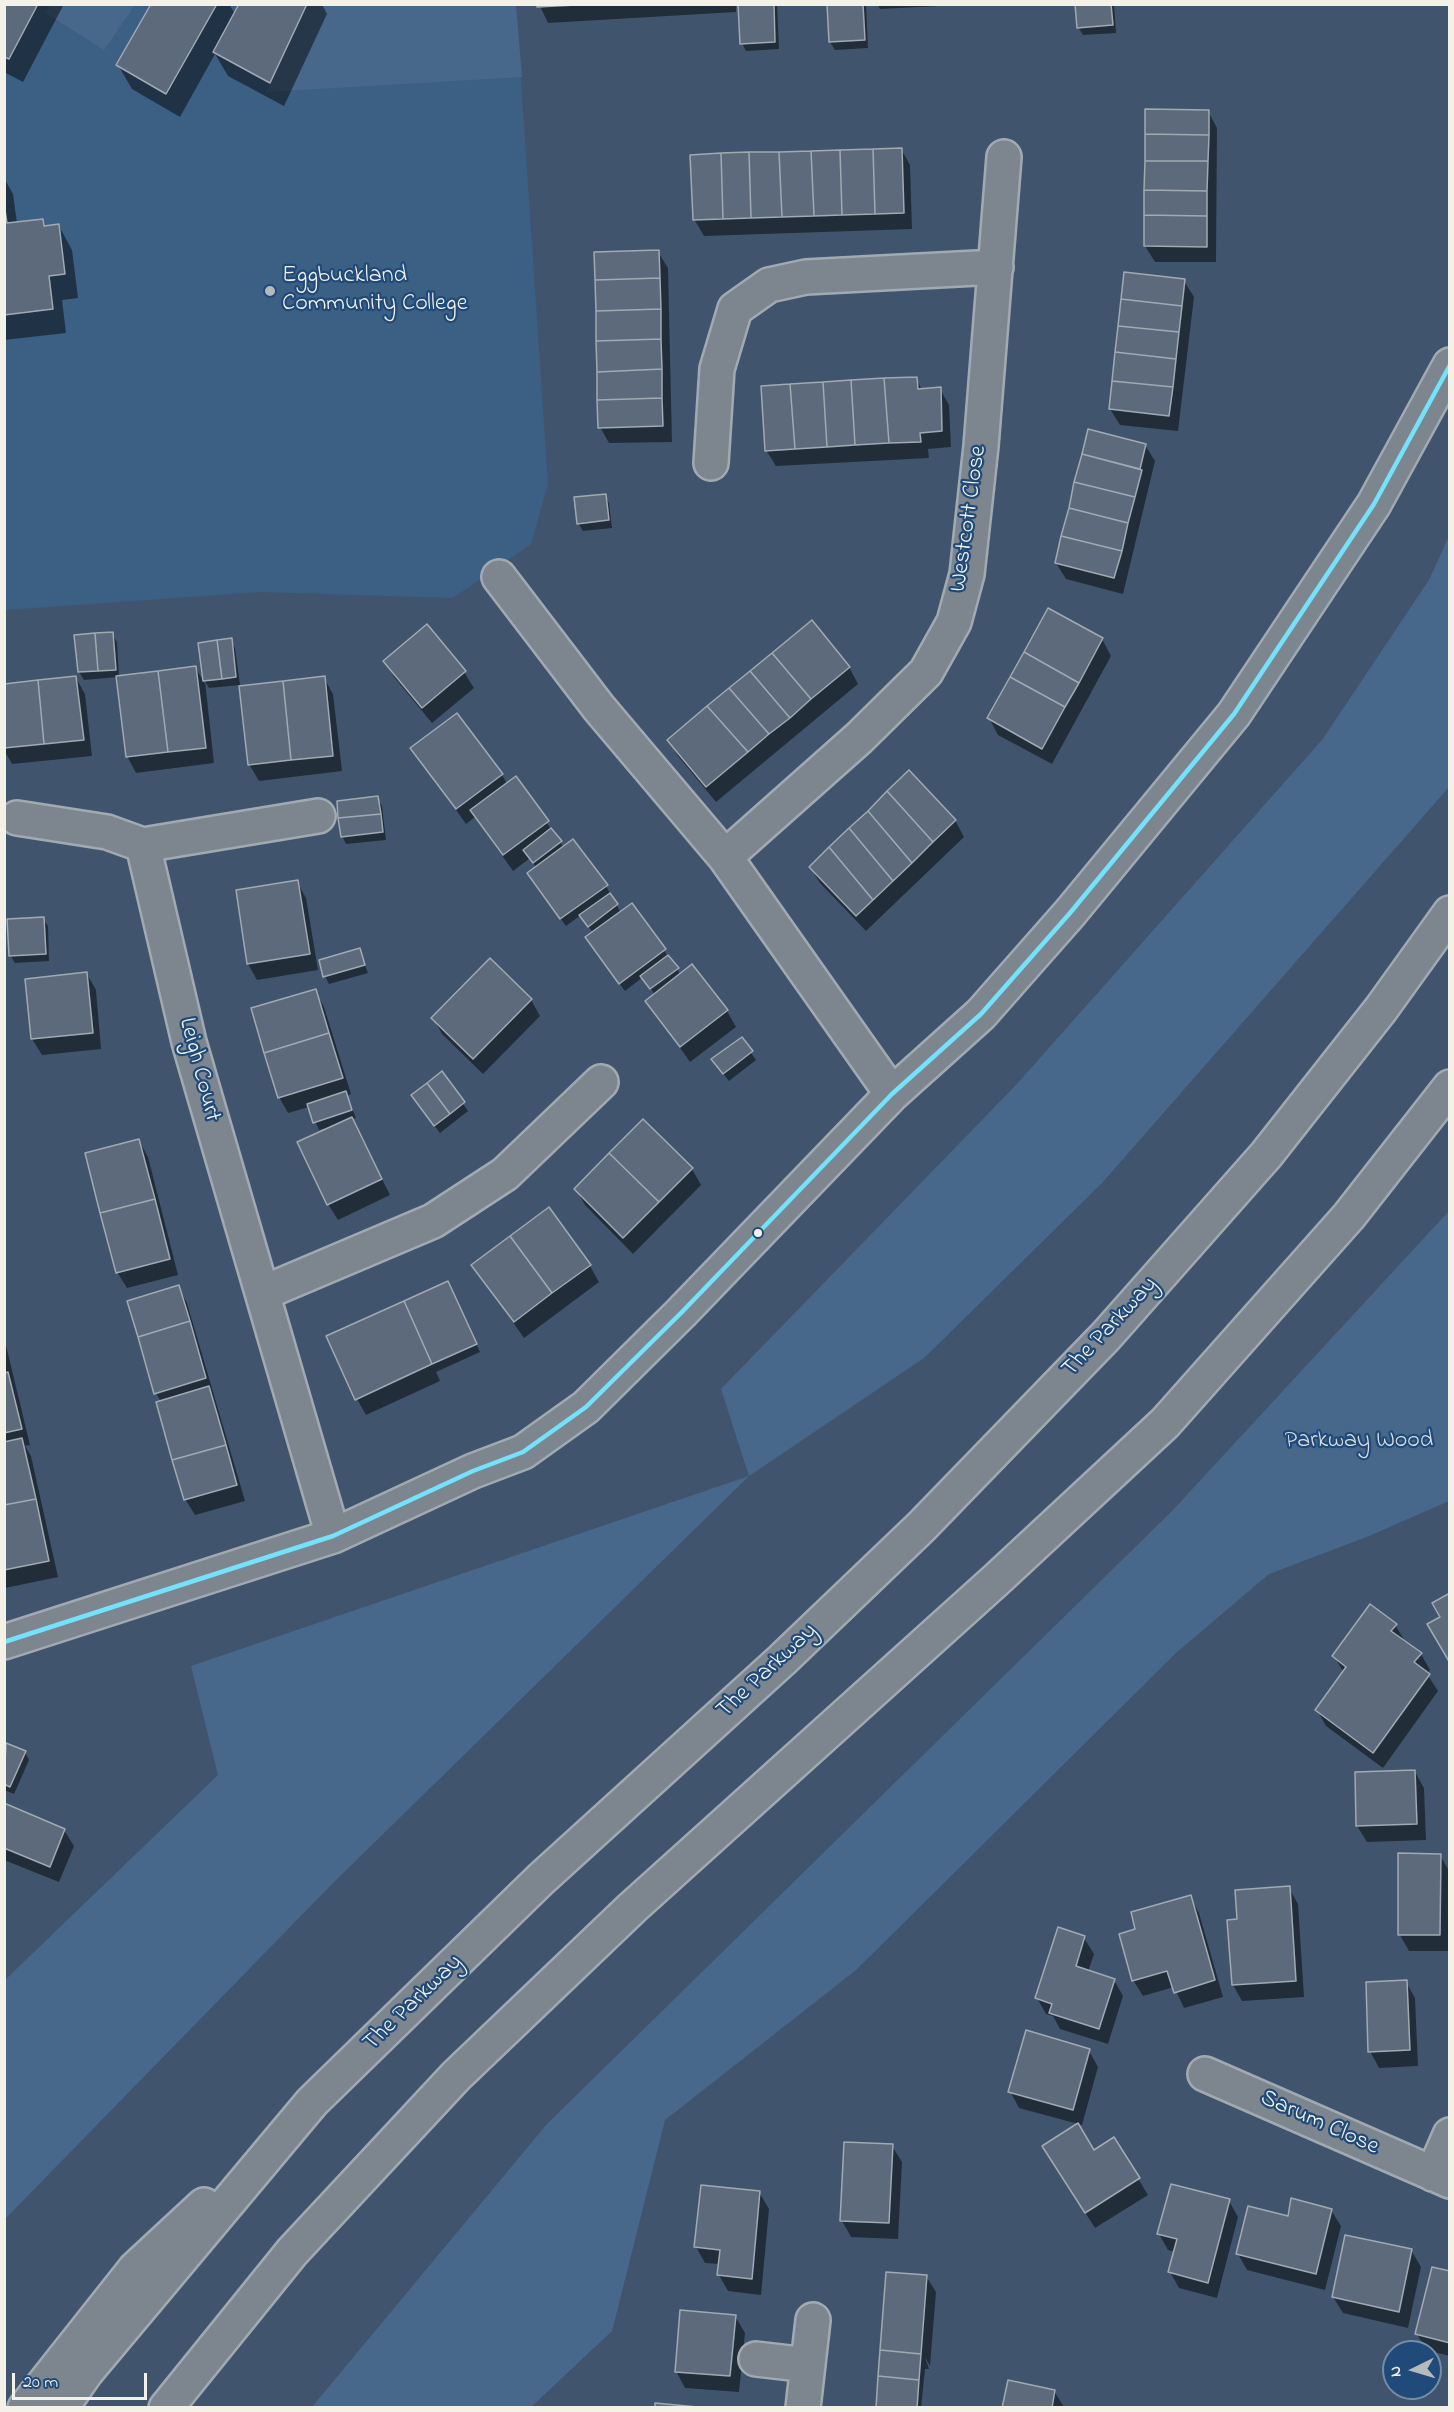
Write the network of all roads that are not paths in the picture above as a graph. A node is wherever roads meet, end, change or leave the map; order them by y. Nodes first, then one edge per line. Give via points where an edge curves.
1 (1004, 156) dead end
2 (996, 267) junction
3 (1449, 365) edge
4 (711, 463) dead end
5 (499, 577) dead end
6 (318, 816) dead end
7 (17, 818) dead end
8 (143, 845) junction
9 (725, 857) junction
10 (1449, 913) edge
11 (601, 1082) dead end
12 (1449, 1087) edge
13 (892, 1094) junction
14 (263, 1293) junction
15 (333, 1536) junction
16 (4, 1642) edge
17 (1205, 2074) dead end
18 (312, 2103) junction
19 (1449, 2135) edge
20 (1441, 2178) edge
21 (813, 2320) dead end
22 (756, 2359) dead end
23 (808, 2365) junction
24 (25, 2408) edge
25 (61, 2408) edge
26 (166, 2408) edge
27 (803, 2408) edge

1 - 2 main road, Westcott Close
2 - 4 main road via 806,277 769,285 735,309 717,369
2 - 9 main road, Westcott Close via 967,574 954,622 926,672 859,738
3 - 13 main road via 1374,504 1234,714 981,1014
5 - 9 main road via 599,708
6 - 8 main road
7 - 8 main road via 107,832
8 - 14 main road, Leigh Court via 189,1042
9 - 13 main road
10 - 18 main road, The Parkway via 1381,1009 1266,1155 1098,1344 921,1527 782,1660 541,1878
11 - 14 main road via 505,1174 434,1221
12 - 26 main road via 1349,1216 1165,1423 633,1907 456,2076 292,2252
13 - 15 main road via 586,1407 524,1452 473,1471
14 - 15 main road, Leigh Court
15 - 16 main road
17 - 20 main road, Sarum Close
18 - 24 main road via 135,2269
18 - 25 main road, The Parkway via 86,2372
19 - 20 main road, Sarum Close
21 - 23 main road
22 - 23 main road
23 - 27 main road

